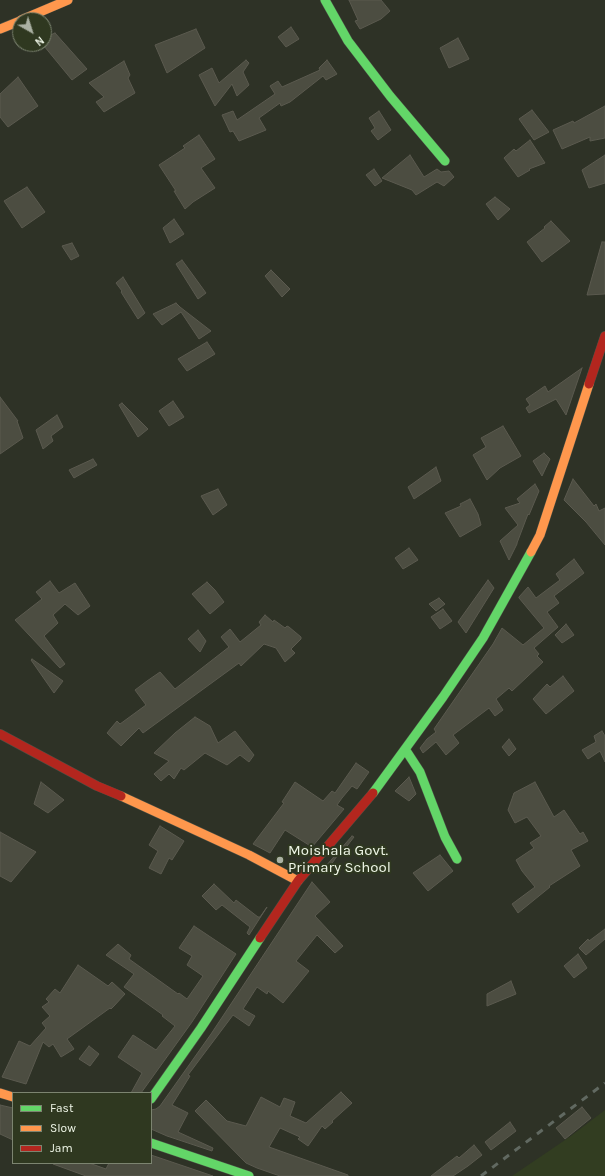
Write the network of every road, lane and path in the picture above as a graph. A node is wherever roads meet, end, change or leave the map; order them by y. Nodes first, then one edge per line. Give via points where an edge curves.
1 (68, 0) edge
2 (325, 0) edge
3 (40, 12) edge
4 (12, 24) edge
5 (0, 29) edge
6 (445, 161) dead end
7 (605, 336) edge
8 (0, 734) edge
9 (405, 749) junction
10 (458, 859) dead end
11 (298, 881) junction
12 (0, 1093) edge
13 (12, 1097) edge
14 (152, 1099) edge
15 (152, 1143) edge
16 (249, 1176) edge

1 - 3 street
2 - 6 street via 348,41
4 - 5 street
7 - 9 street via 540,535 483,638
8 - 11 street via 97,786 249,854
9 - 10 street via 420,772 445,837
9 - 11 street via 373,793
11 - 14 street
12 - 13 street
15 - 16 street

